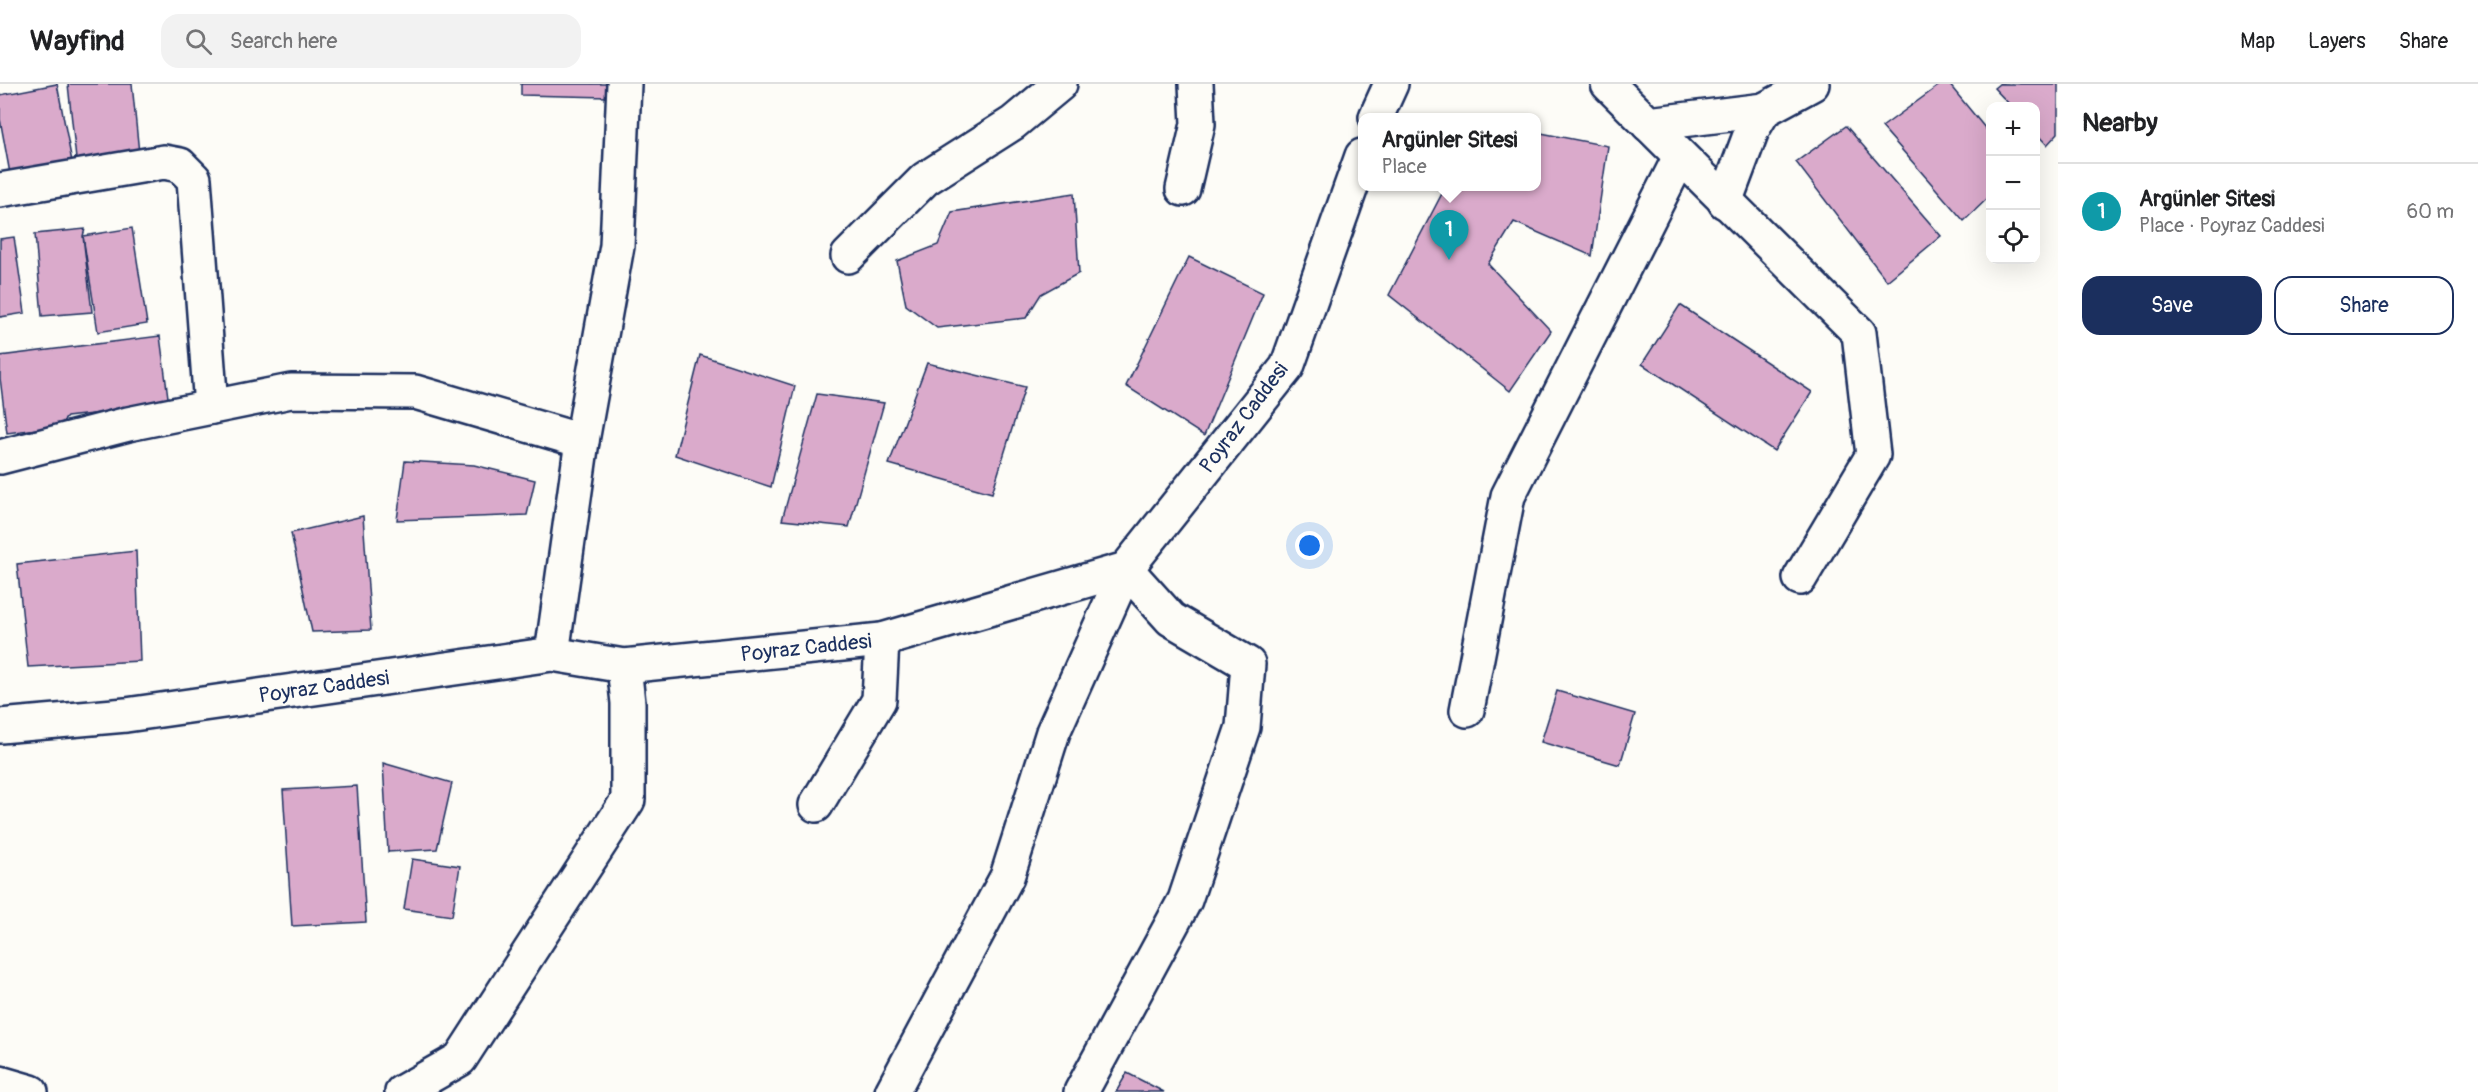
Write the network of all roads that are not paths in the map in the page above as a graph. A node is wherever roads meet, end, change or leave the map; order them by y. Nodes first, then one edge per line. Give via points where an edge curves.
1 (624, 84) edge
2 (1060, 84) edge
3 (1196, 84) edge
4 (1391, 84) edge
5 (1608, 84) edge
6 (1812, 84) edge
7 (1764, 110) junction
8 (1378, 113) edge
9 (1648, 124) junction
10 (1680, 157) junction
11 (1358, 167) edge
12 (1184, 189) dead end
13 (0, 190) edge
14 (1725, 202) junction
15 (848, 256) dead end
16 (211, 407) junction
17 (582, 441) junction
18 (0, 457) edge
19 (1126, 568) junction
20 (1800, 578) dead end
21 (882, 640) junction
22 (552, 654) junction
23 (624, 666) junction
24 (1467, 710) dead end
25 (0, 726) edge
26 (816, 805) dead end
27 (0, 1083) edge
28 (891, 1091) edge
29 (31, 1092) edge
30 (402, 1092) edge
31 (1081, 1092) edge

1 - 17 street via 617,246
2 - 15 street via 1013,123 925,179
3 - 12 street via 1198,124
4 - 8 street
5 - 9 street
6 - 7 street
7 - 9 street
7 - 14 street via 1752,130
9 - 10 street
10 - 14 street
10 - 24 street via 1508,496
11 - 19 street, Poyraz Caddesi via 1287,367
13 - 16 street via 164,162 180,165 194,179
14 - 20 street via 1859,333 1873,455
16 - 17 street via 291,391 415,392
16 - 18 street
17 - 22 street
19 - 21 street, Poyraz Caddesi
19 - 28 street via 1053,732 1007,878
19 - 31 street via 1171,619 1248,664 1243,728 1185,900
21 - 23 street, Poyraz Caddesi
21 - 26 street via 879,700
22 - 23 street, Poyraz Caddesi
22 - 25 street, Poyraz Caddesi via 126,715
23 - 30 street via 628,800 460,1059
27 - 29 street

